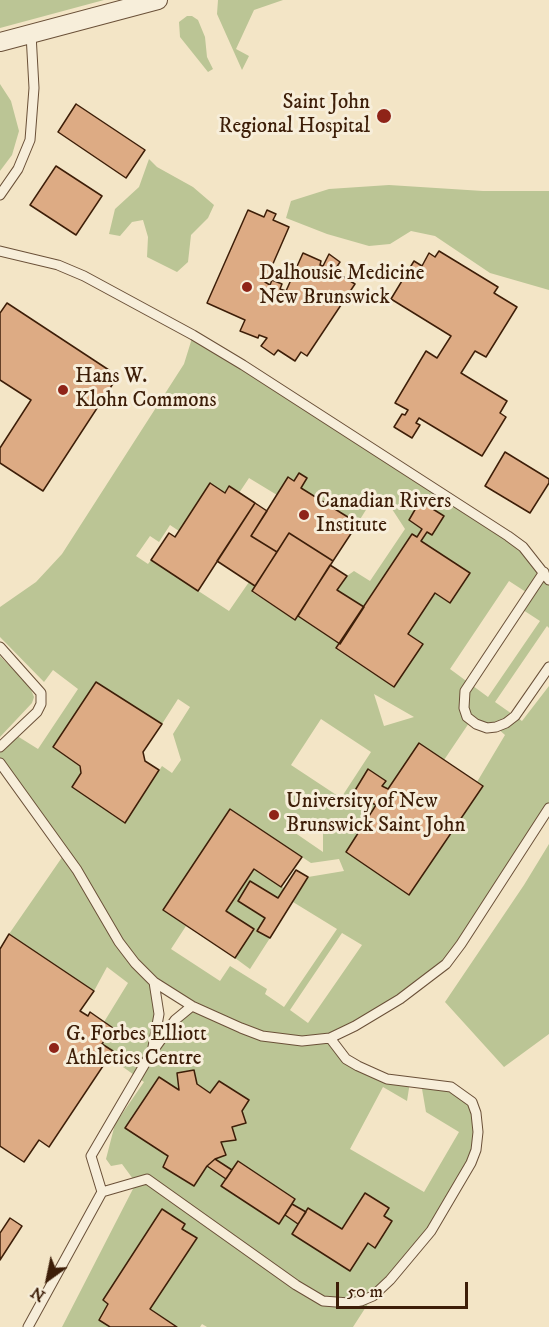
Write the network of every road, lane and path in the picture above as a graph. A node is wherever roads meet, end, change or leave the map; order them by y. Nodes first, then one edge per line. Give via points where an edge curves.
1 (158, 0) edge
2 (31, 34) junction
3 (0, 42) edge
4 (0, 195) edge
5 (0, 251) edge
6 (546, 576) edge
7 (0, 647) edge
8 (549, 667) edge
9 (0, 747) edge
10 (0, 763) edge
11 (549, 808) edge
12 (154, 982) junction
13 (192, 1006) junction
14 (330, 1038) junction
15 (150, 1055) junction
16 (102, 1192) junction
17 (28, 1327) edge

1 - 2 street
2 - 3 street
2 - 4 lane via 34,88 30,140 18,169
5 - 6 lane via 84,276 243,364 508,536 523,547
6 - 8 lane via 465,690 467,717 487,728 506,723
7 - 9 lane via 41,693 37,712
10 - 12 lane via 77,870 119,942
11 - 14 lane via 446,964 400,999
12 - 13 lane
12 - 15 lane via 159,1014
13 - 14 lane via 262,1036 302,1041
13 - 15 lane via 175,1020
14 - 16 lane via 346,1059 358,1066 387,1079 451,1087 472,1102 476,1113 476,1150 462,1179 431,1231 373,1296 349,1304 323,1301 147,1179
15 - 16 lane via 91,1156
16 - 17 lane

